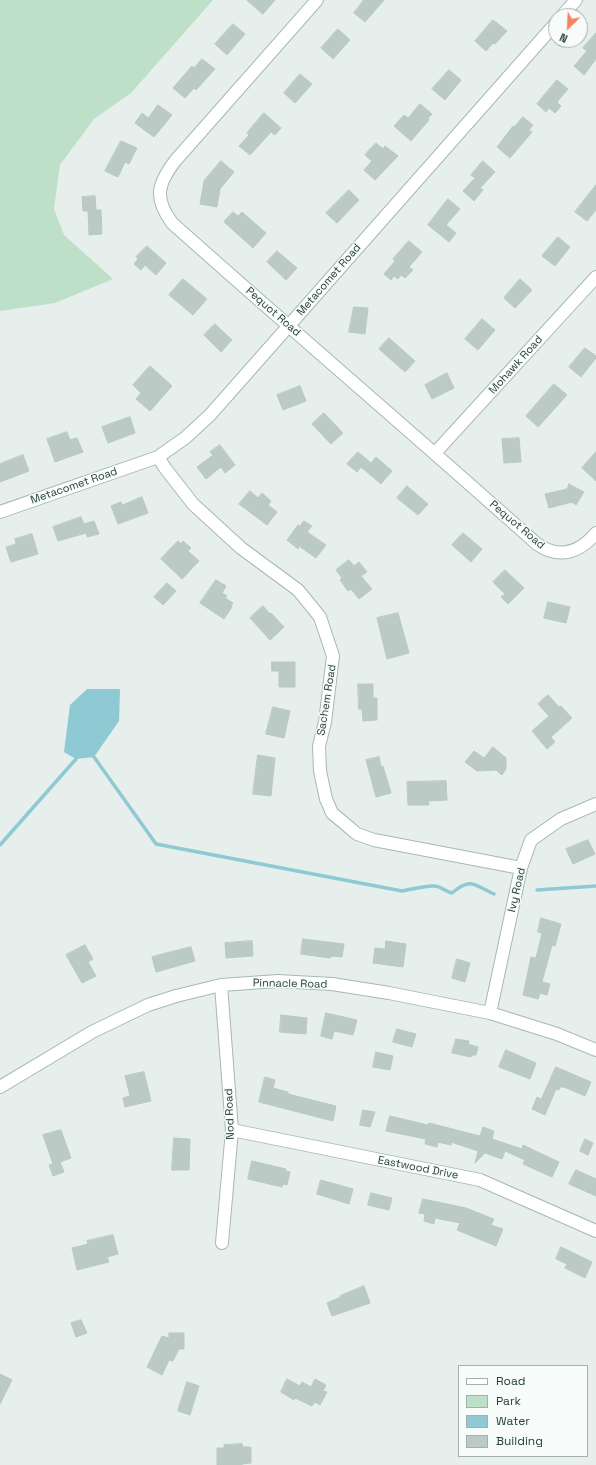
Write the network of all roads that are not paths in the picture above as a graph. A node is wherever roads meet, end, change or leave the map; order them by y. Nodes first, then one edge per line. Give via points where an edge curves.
1 (317, 0) edge
2 (576, 0) edge
3 (569, 8) edge
4 (548, 32) edge
5 (596, 277) edge
6 (288, 326) junction
7 (435, 453) junction
8 (158, 457) junction
9 (0, 512) edge
10 (596, 533) edge
11 (596, 804) edge
12 (521, 868) junction
13 (221, 985) junction
14 (490, 1013) junction
15 (596, 1050) edge
16 (0, 1087) edge
17 (232, 1130) junction
18 (596, 1231) edge
19 (222, 1243) dead end

1 - 6 street, Pequot Road via 175,161 160,186 159,199 172,223
2 - 3 street
4 - 6 street, Metacomet Road
5 - 7 street, Mohawk Road
6 - 7 street, Pequot Road
6 - 8 street, Metacomet Road via 210,415 185,438
7 - 10 street, Pequot Road via 544,549 554,552 575,550
8 - 9 street, Metacomet Road
8 - 12 street, Sachem Road via 193,504 241,548 298,590 320,617 333,656 325,722 319,746 320,771 332,813 357,834 374,840
11 - 12 street, Ivy Road via 561,819 531,840
12 - 14 street, Ivy Road
13 - 14 street, Pinnacle Road via 278,981 332,984
13 - 16 street, Pinnacle Road via 148,1005 92,1032
13 - 17 street, Nod Road
14 - 15 street, Pinnacle Road
17 - 18 street, Eastwood Drive via 480,1180
17 - 19 street, Nod Road

